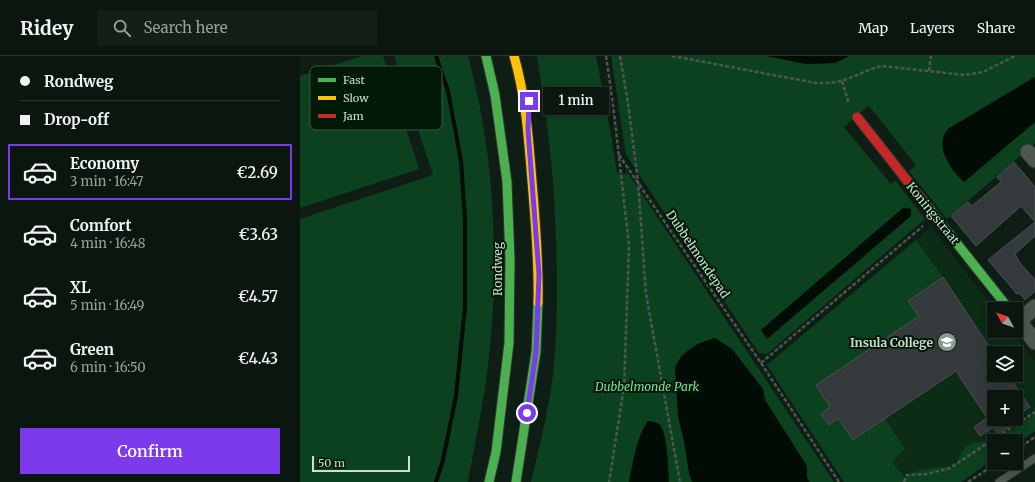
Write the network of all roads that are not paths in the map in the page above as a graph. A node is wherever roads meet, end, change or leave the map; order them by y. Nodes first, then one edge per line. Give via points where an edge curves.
1 (486, 56) edge
2 (514, 56) edge
3 (481, 75) dead end
4 (530, 87) dead end
5 (495, 95) junction
6 (857, 117) road end
7 (528, 130) junction
8 (1004, 302) edge
9 (1035, 307) edge
10 (1023, 312) edge
11 (1023, 326) edge
12 (1035, 342) edge
13 (1035, 458) edge
14 (489, 482) edge
15 (516, 482) edge
16 (1000, 482) edge

1 - 5 main road, Rondweg
2 - 7 main road
3 - 5 main road
4 - 7 main road
5 - 14 main road, Rondweg via 507,182 510,260 509,343 496,452
6 - 8 main road, Koningstraat
7 - 15 main road via 539,274 536,352
9 - 10 street
11 - 12 street, Koningstraat
13 - 16 lane

